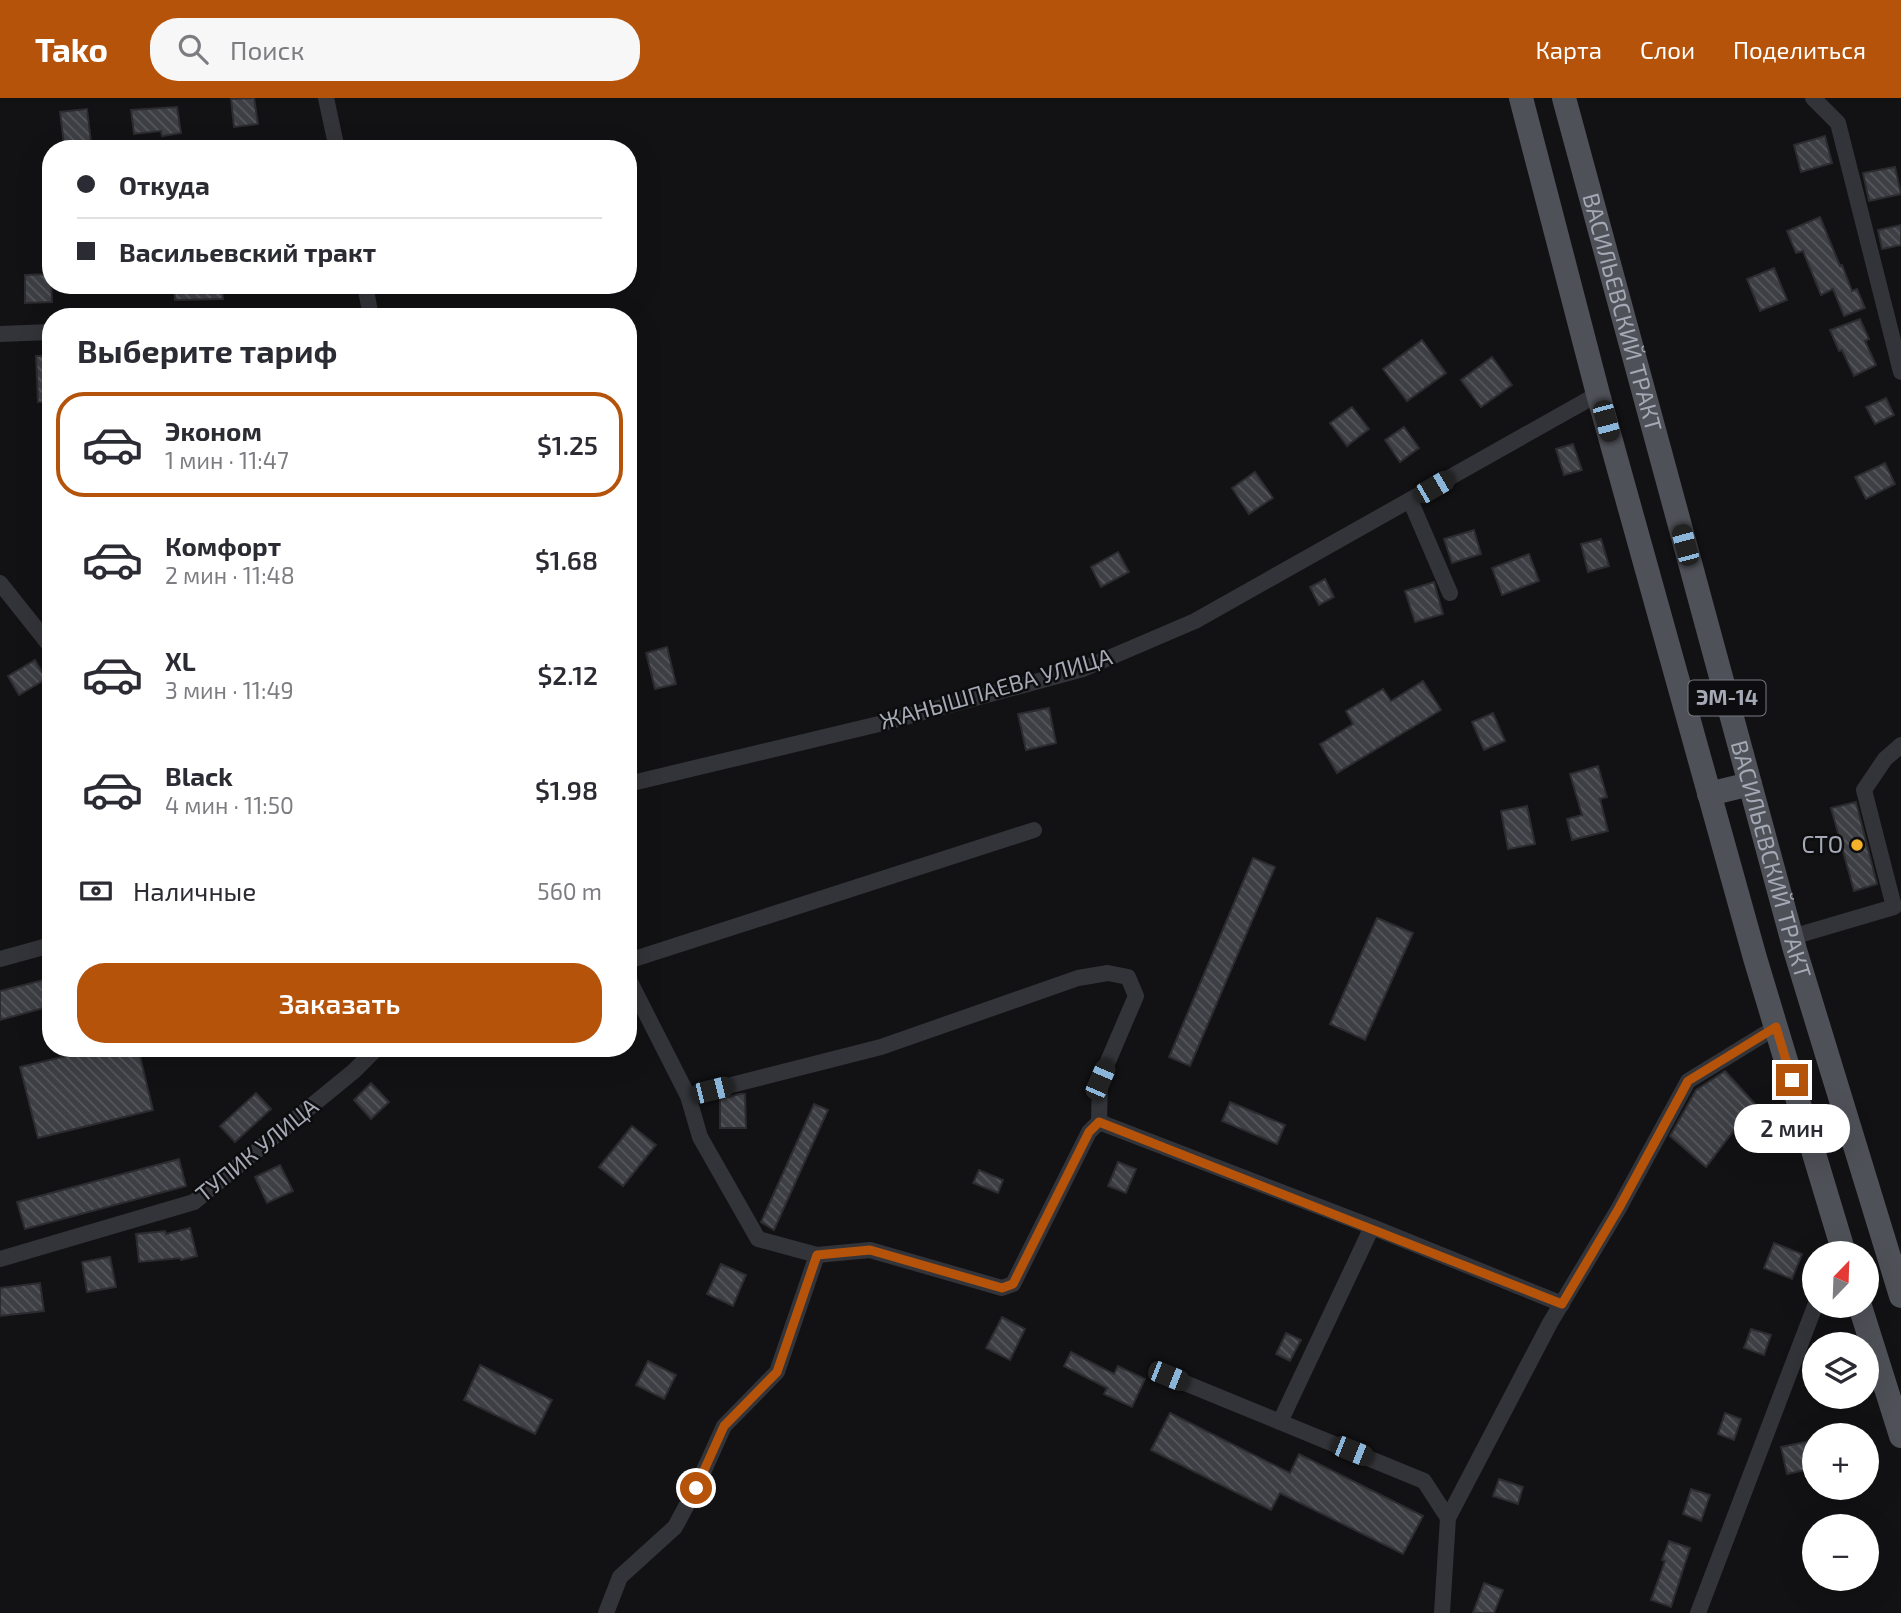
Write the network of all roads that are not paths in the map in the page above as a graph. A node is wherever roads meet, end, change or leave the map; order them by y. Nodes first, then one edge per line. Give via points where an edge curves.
1 (326, 98) edge
2 (1521, 98) edge
3 (1564, 98) edge
4 (1813, 98) edge
5 (335, 140) edge
6 (42, 332) edge
7 (0, 334) edge
8 (1901, 372) edge
9 (1598, 394) junction
10 (1410, 500) junction
11 (0, 583) edge
12 (1450, 593) dead end
13 (42, 636) edge
14 (1901, 745) edge
15 (637, 783) edge
16 (1750, 784) junction
17 (1709, 794) junction
18 (1034, 830) dead end
19 (1769, 852) junction
20 (1728, 860) junction
21 (1898, 908) edge
22 (1792, 937) junction
23 (42, 947) edge
24 (637, 958) edge
25 (0, 959) edge
26 (637, 996) edge
27 (1776, 1027) junction
28 (368, 1057) edge
29 (688, 1096) junction
30 (1099, 1122) junction
31 (1372, 1227) junction
32 (1838, 1241) edge
33 (817, 1255) junction
34 (0, 1259) edge
35 (1901, 1296) edge
36 (1562, 1304) junction
37 (1810, 1318) edge
38 (1864, 1318) edge
39 (1168, 1376) dead end
40 (1280, 1422) junction
41 (1901, 1436) edge
42 (1448, 1518) junction
43 (606, 1613) edge
44 (1442, 1613) edge
45 (1698, 1613) edge

1 - 5 street
2 - 9 main road, ВАСИЛЬЕВСКИЙ ТРАКТ / ЭМ-14
3 - 16 main road, ВАСИЛЬЕВСКИЙ ТРАКТ / ЭМ-14
4 - 8 street via 1838,123
6 - 7 street
9 - 10 street, ЖАНЫШПАЕВА УЛИЦА
9 - 17 main road, ВАСИЛЬЕВСКИЙ ТРАКТ / ЭМ-14
10 - 12 street
10 - 15 street, ЖАНЫШПАЕВА УЛИЦА via 1195,621 1083,669
11 - 13 street
14 - 21 street via 1864,790
16 - 17 main road
16 - 19 main road, ВАСИЛЬЕВСКИЙ ТРАКТ / ЭМ-14
17 - 20 main road, ВАСИЛЬЕВСКИЙ ТРАКТ / ЭМ-14
18 - 24 street
19 - 20 main road
19 - 22 main road, ВАСИЛЬЕВСКИЙ ТРАКТ / ЭМ-14
20 - 27 main road, ВАСИЛЬЕВСКИЙ ТРАКТ / ЭМ-14
21 - 22 street
22 - 35 main road, ВАСИЛЬЕВСКИЙ ТРАКТ / ЭМ-14
23 - 25 street
26 - 29 street
27 - 32 main road, ВАСИЛЬЕВСКИЙ ТРАКТ / ЭМ-14
27 - 36 street via 1688,1081
28 - 34 street, ТУПИК УЛИЦА via 194,1202
29 - 30 street via 881,1047 1078,978 1108,973 1128,978 1136,996 1100,1080
29 - 33 street via 699,1137 758,1239
30 - 31 street
30 - 33 street via 1089,1132 1013,1284 1002,1288 870,1250
31 - 36 street
31 - 40 street
33 - 43 street via 777,1372 724,1426 675,1527 620,1577
36 - 42 street
37 - 45 street
38 - 41 main road
39 - 40 street
40 - 42 street via 1424,1481
42 - 44 street

